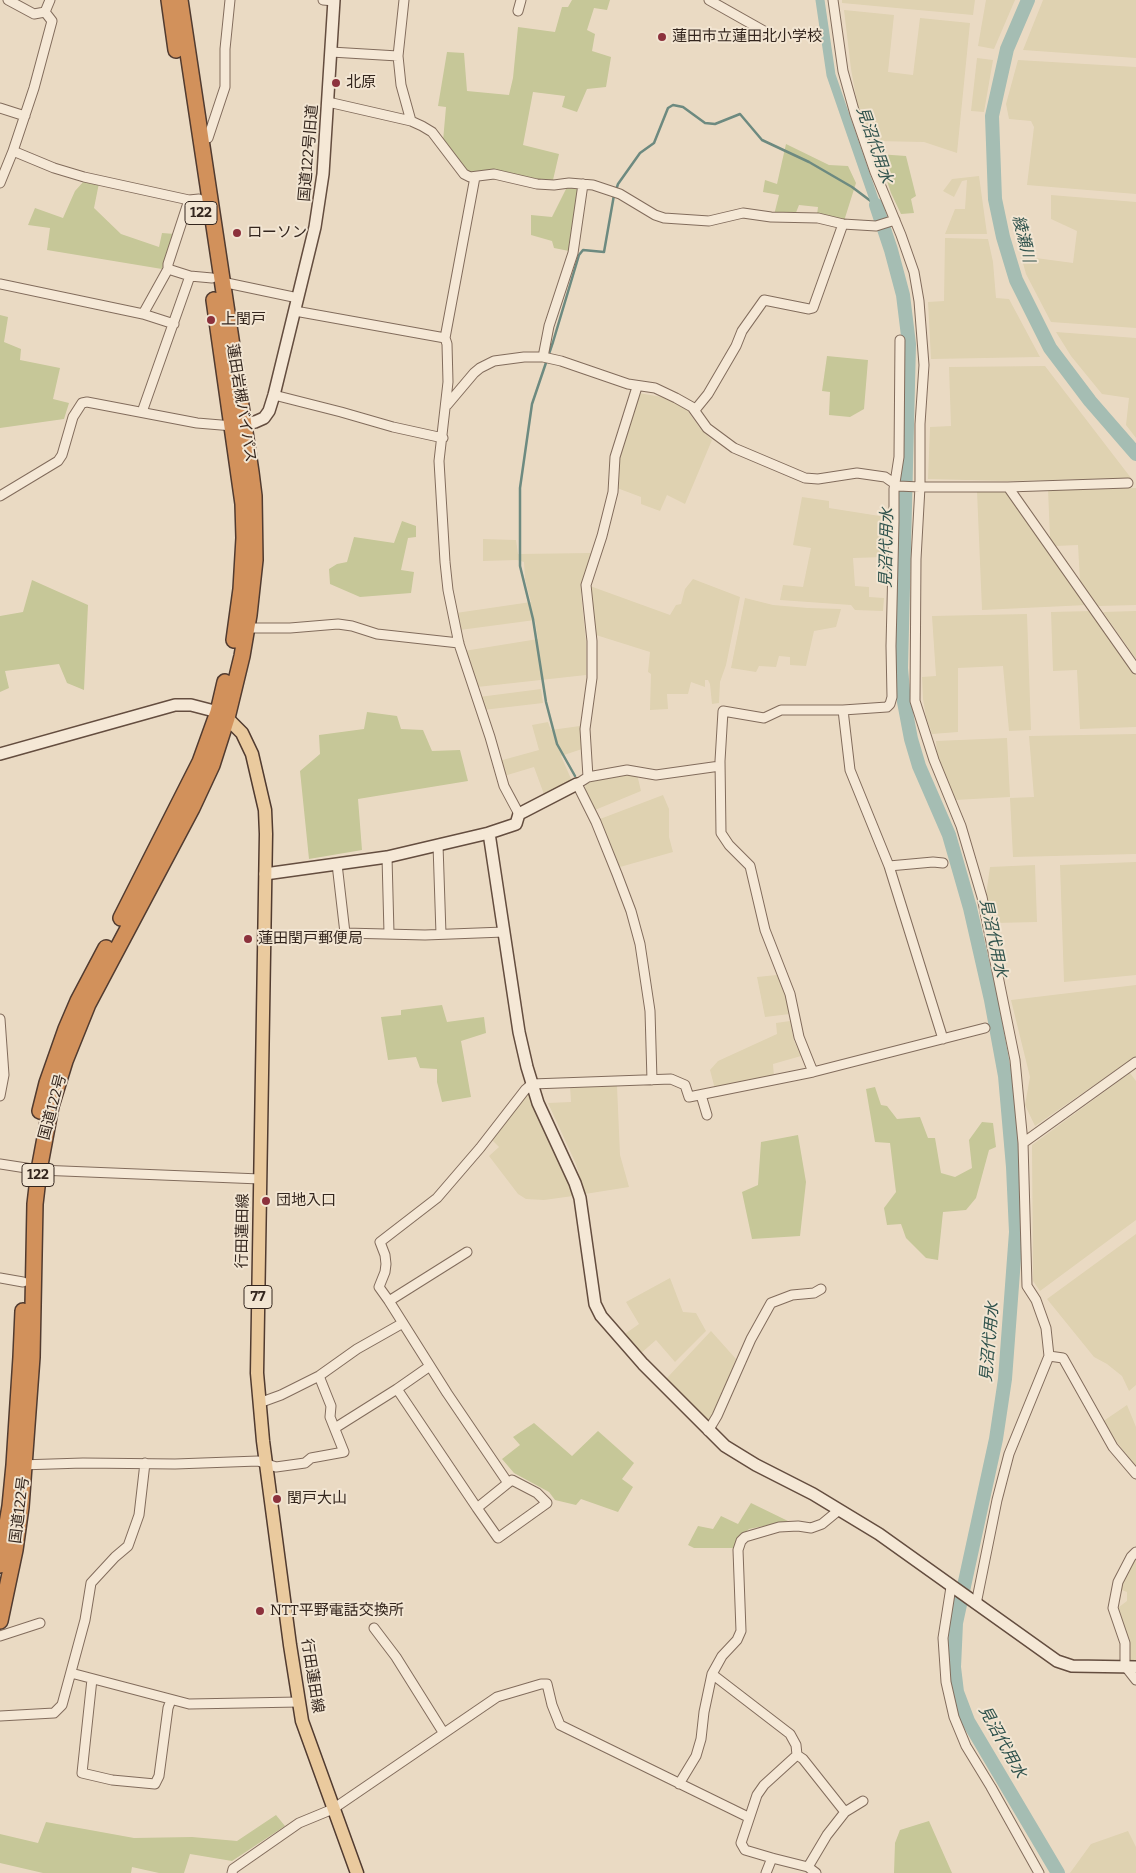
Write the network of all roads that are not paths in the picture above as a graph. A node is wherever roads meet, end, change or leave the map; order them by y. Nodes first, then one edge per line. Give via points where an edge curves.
1 (8, 0) edge
2 (50, 0) edge
3 (169, 0) edge
4 (180, 0) edge
5 (230, 0) edge
6 (330, 0) edge
7 (404, 0) edge
8 (521, 0) edge
9 (709, 0) edge
10 (832, 0) edge
11 (518, 11) dead end
12 (45, 12) junction
13 (764, 31) dead end
14 (331, 52) junction
15 (398, 56) junction
16 (328, 102) junction
17 (0, 108) edge
18 (25, 116) junction
19 (411, 121) junction
20 (200, 140) junction
21 (13, 151) junction
22 (475, 177) junction
23 (0, 184) edge
24 (583, 184) junction
25 (194, 200) junction
26 (892, 221) junction
27 (843, 224) junction
28 (168, 269) junction
29 (190, 276) junction
30 (217, 280) junction
31 (0, 284) edge
32 (298, 298) junction
33 (295, 310) junction
34 (143, 314) junction
35 (174, 324) junction
36 (445, 338) junction
37 (900, 340) dead end
38 (543, 357) junction
39 (637, 386) junction
40 (274, 395) junction
41 (446, 405) junction
42 (695, 410) junction
43 (142, 412) junction
44 (239, 425) junction
45 (443, 438) junction
46 (1128, 483) dead end
47 (896, 485) junction
48 (920, 487) junction
49 (1008, 487) junction
50 (0, 496) edge
51 (247, 628) junction
52 (459, 642) junction
53 (1136, 669) edge
54 (843, 710) junction
55 (223, 715) junction
56 (0, 754) edge
57 (720, 766) junction
58 (588, 777) junction
59 (577, 784) junction
60 (519, 814) junction
61 (489, 832) junction
62 (438, 845) junction
63 (386, 857) junction
64 (943, 862) dead end
65 (338, 864) junction
66 (890, 866) junction
67 (265, 874) junction
68 (504, 932) junction
69 (389, 933) junction
70 (441, 934) junction
71 (0, 1020) edge
72 (985, 1028) dead end
73 (943, 1039) junction
74 (1, 1048) edge
75 (1135, 1065) edge
76 (813, 1072) junction
77 (652, 1080) junction
78 (532, 1084) junction
79 (701, 1095) junction
80 (0, 1096) edge
81 (707, 1115) dead end
82 (1023, 1143) junction
83 (0, 1164) edge
84 (33, 1169) junction
85 (260, 1179) junction
86 (466, 1252) dead end
87 (0, 1278) edge
88 (23, 1282) junction
89 (821, 1288) dead end
90 (389, 1301) junction
91 (403, 1323) junction
92 (1049, 1356) junction
93 (430, 1366) junction
94 (319, 1376) junction
95 (397, 1389) junction
96 (259, 1403) junction
97 (335, 1428) junction
98 (708, 1431) junction
99 (145, 1463) junction
100 (20, 1465) junction
101 (267, 1465) junction
102 (1136, 1474) edge
103 (508, 1483) junction
104 (478, 1508) junction
105 (839, 1510) junction
106 (1136, 1552) edge
107 (0, 1565) edge
108 (952, 1588) junction
109 (974, 1603) junction
110 (0, 1621) edge
111 (40, 1623) dead end
112 (374, 1628) dead end
113 (0, 1636) edge
114 (1130, 1666) edge
115 (71, 1673) junction
116 (712, 1674) junction
117 (92, 1679) junction
118 (1136, 1680) edge
119 (171, 1700) junction
120 (299, 1702) junction
121 (0, 1716) edge
122 (443, 1732) junction
123 (796, 1755) junction
124 (679, 1784) junction
125 (863, 1801) dead end
126 (333, 1809) junction
127 (845, 1812) junction
128 (748, 1817) junction
129 (772, 1858) junction
130 (808, 1867) junction
131 (232, 1873) edge
132 (357, 1873) edge
133 (766, 1873) edge
134 (816, 1873) edge
135 (1039, 1873) edge

1 - 12 street via 34,14
2 - 12 street
3 - 25 highway, 蓮田岩槻バイパス / 122
4 - 20 highway, 蓮田岩槻バイパス / 122
5 - 20 street via 225,87 208,138
6 - 14 street, 国道122号旧道
7 - 15 street
8 - 11 street
9 - 13 street
10 - 26 street via 843,71
12 - 18 street via 52,21
14 - 15 street
14 - 16 street, 国道122号旧道
15 - 19 street via 401,84
16 - 19 street
16 - 32 street, 国道122号旧道 via 319,205
17 - 18 street
18 - 21 street
19 - 22 street via 432,132 464,174
20 - 30 highway, 蓮田岩槻バイパス / 122
21 - 23 street
21 - 25 street via 54,168
22 - 24 street via 494,174 536,184
22 - 36 street
24 - 27 street via 620,194 664,218 709,221 742,213 771,218 818,218
24 - 38 street via 573,253
25 - 28 street
25 - 30 highway, 蓮田岩槻バイパス / 122
26 - 27 street via 880,226
26 - 48 street via 914,272 922,330
27 - 42 street via 813,308 764,300 742,331 708,394
28 - 29 street
28 - 34 street
29 - 30 street
29 - 35 street
30 - 32 street
30 - 44 highway, 蓮田岩槻バイパス / 122
31 - 34 street
32 - 33 street, 国道122号旧道
33 - 36 street
33 - 40 street, 国道122号旧道
34 - 35 street
35 - 43 street
36 - 41 street
37 - 47 street
38 - 39 street
38 - 41 street via 494,361 474,373
39 - 42 street via 655,388
39 - 58 street via 615,457 613,492 586,585 592,650 585,729
40 - 44 street, 国道122号旧道 via 264,418
40 - 45 street
41 - 45 street
42 - 47 street via 707,428 734,448 805,478 857,473 885,476
43 - 44 street via 197,423
43 - 50 street via 82,403 73,417 58,461
44 - 51 highway, 蓮田岩槻バイパス / 122 via 254,496 255,560
44 - 55 highway, 蓮田岩槻バイパス / 122 via 243,504 241,590
45 - 52 street via 439,461 445,562
46 - 49 street
47 - 48 street
47 - 54 street via 890,704
48 - 49 street
48 - 82 street via 915,701 934,760 961,826 982,897 1015,1060
49 - 53 street
51 - 52 street via 338,624 377,634
51 - 55 highway, 蓮田岩槻バイパス / 122
52 - 60 street via 504,786
54 - 57 street via 781,710 764,718 723,711
54 - 66 street via 850,770
55 - 56 street via 191,705 175,705
55 - 67 main road, 行田蓮田線 / 77 via 245,738 254,762 265,810
55 - 84 highway, 国道122号 / 122 via 66,1028 34,1134
57 - 58 street via 656,775 627,770
57 - 76 street via 721,833 750,866 765,930 790,994 799,1037
58 - 59 street
59 - 60 street
59 - 77 street via 617,874 640,944 650,1011
60 - 61 street via 516,824
61 - 62 street
61 - 68 street
62 - 63 street
62 - 70 street
63 - 65 street
63 - 69 street
64 - 66 street
65 - 67 street
65 - 69 street via 345,933
66 - 73 street
67 - 85 main road, 行田蓮田線 / 77
68 - 70 street
68 - 78 street via 519,1032
69 - 70 street
71 - 74 street
72 - 73 street
73 - 76 street
74 - 80 street via 4,1075
75 - 82 street
76 - 79 street
77 - 78 street
77 - 79 street via 672,1079 685,1085 689,1097
78 - 90 street via 437,1198 380,1242 386,1264 380,1287
78 - 98 street via 580,1198 595,1304 601,1316
79 - 81 street
82 - 92 street via 1027,1286 1046,1328
83 - 84 street
84 - 85 street
84 - 88 highway, 国道122号 / 122 via 24,1228
84 - 100 highway, 国道122号 / 122 via 32,1357
85 - 96 main road, 行田蓮田線 / 77
86 - 90 street
87 - 88 street
88 - 100 highway, 国道122号 / 122
89 - 98 street via 814,1293 771,1303
90 - 91 street
91 - 93 street
91 - 94 street via 357,1349
92 - 102 street via 1063,1358 1113,1447
92 - 109 street via 1009,1454
93 - 95 street
93 - 103 street
94 - 96 street
94 - 97 street via 331,1406 330,1417
95 - 97 street
95 - 104 street
96 - 101 main road, 行田蓮田線 / 77
97 - 101 street via 344,1452 311,1458 306,1463
98 - 105 street via 748,1460
99 - 100 street
99 - 101 street via 258,1462
99 - 115 street via 139,1515 128,1546 91,1583
100 - 107 highway, 国道122号 / 122
100 - 110 highway, 国道122号 / 122 via 17,1533
101 - 120 main road, 行田蓮田線 / 77
103 - 104 street
103 - 104 street via 512,1480 536,1493 546,1503 498,1538
105 - 108 street via 879,1534
105 - 116 street via 822,1524 811,1528 779,1527 741,1541 738,1550 742,1631
106 - 114 street via 1118,1582 1113,1608
108 - 109 street
108 - 135 street via 944,1638 946,1682 954,1717 966,1746
109 - 114 street via 1057,1661 1072,1666
111 - 113 street
112 - 122 street
114 - 118 street
115 - 117 street
115 - 121 street via 62,1705 54,1713
116 - 123 street via 790,1734
116 - 124 street via 696,1756
117 - 119 street
117 - 119 street via 82,1773 155,1784
119 - 120 street via 189,1704
120 - 126 main road, 行田蓮田線 / 77 via 306,1735
122 - 124 street via 497,1697 546,1684 560,1725
122 - 126 street via 386,1775
123 - 127 street via 803,1759
123 - 128 street via 764,1785
124 - 128 street
125 - 127 street
126 - 131 street via 298,1822 233,1869
126 - 132 main road, 行田蓮田線 / 77
127 - 130 street
128 - 129 street via 741,1843 745,1850
129 - 130 street
129 - 133 street
130 - 134 street

